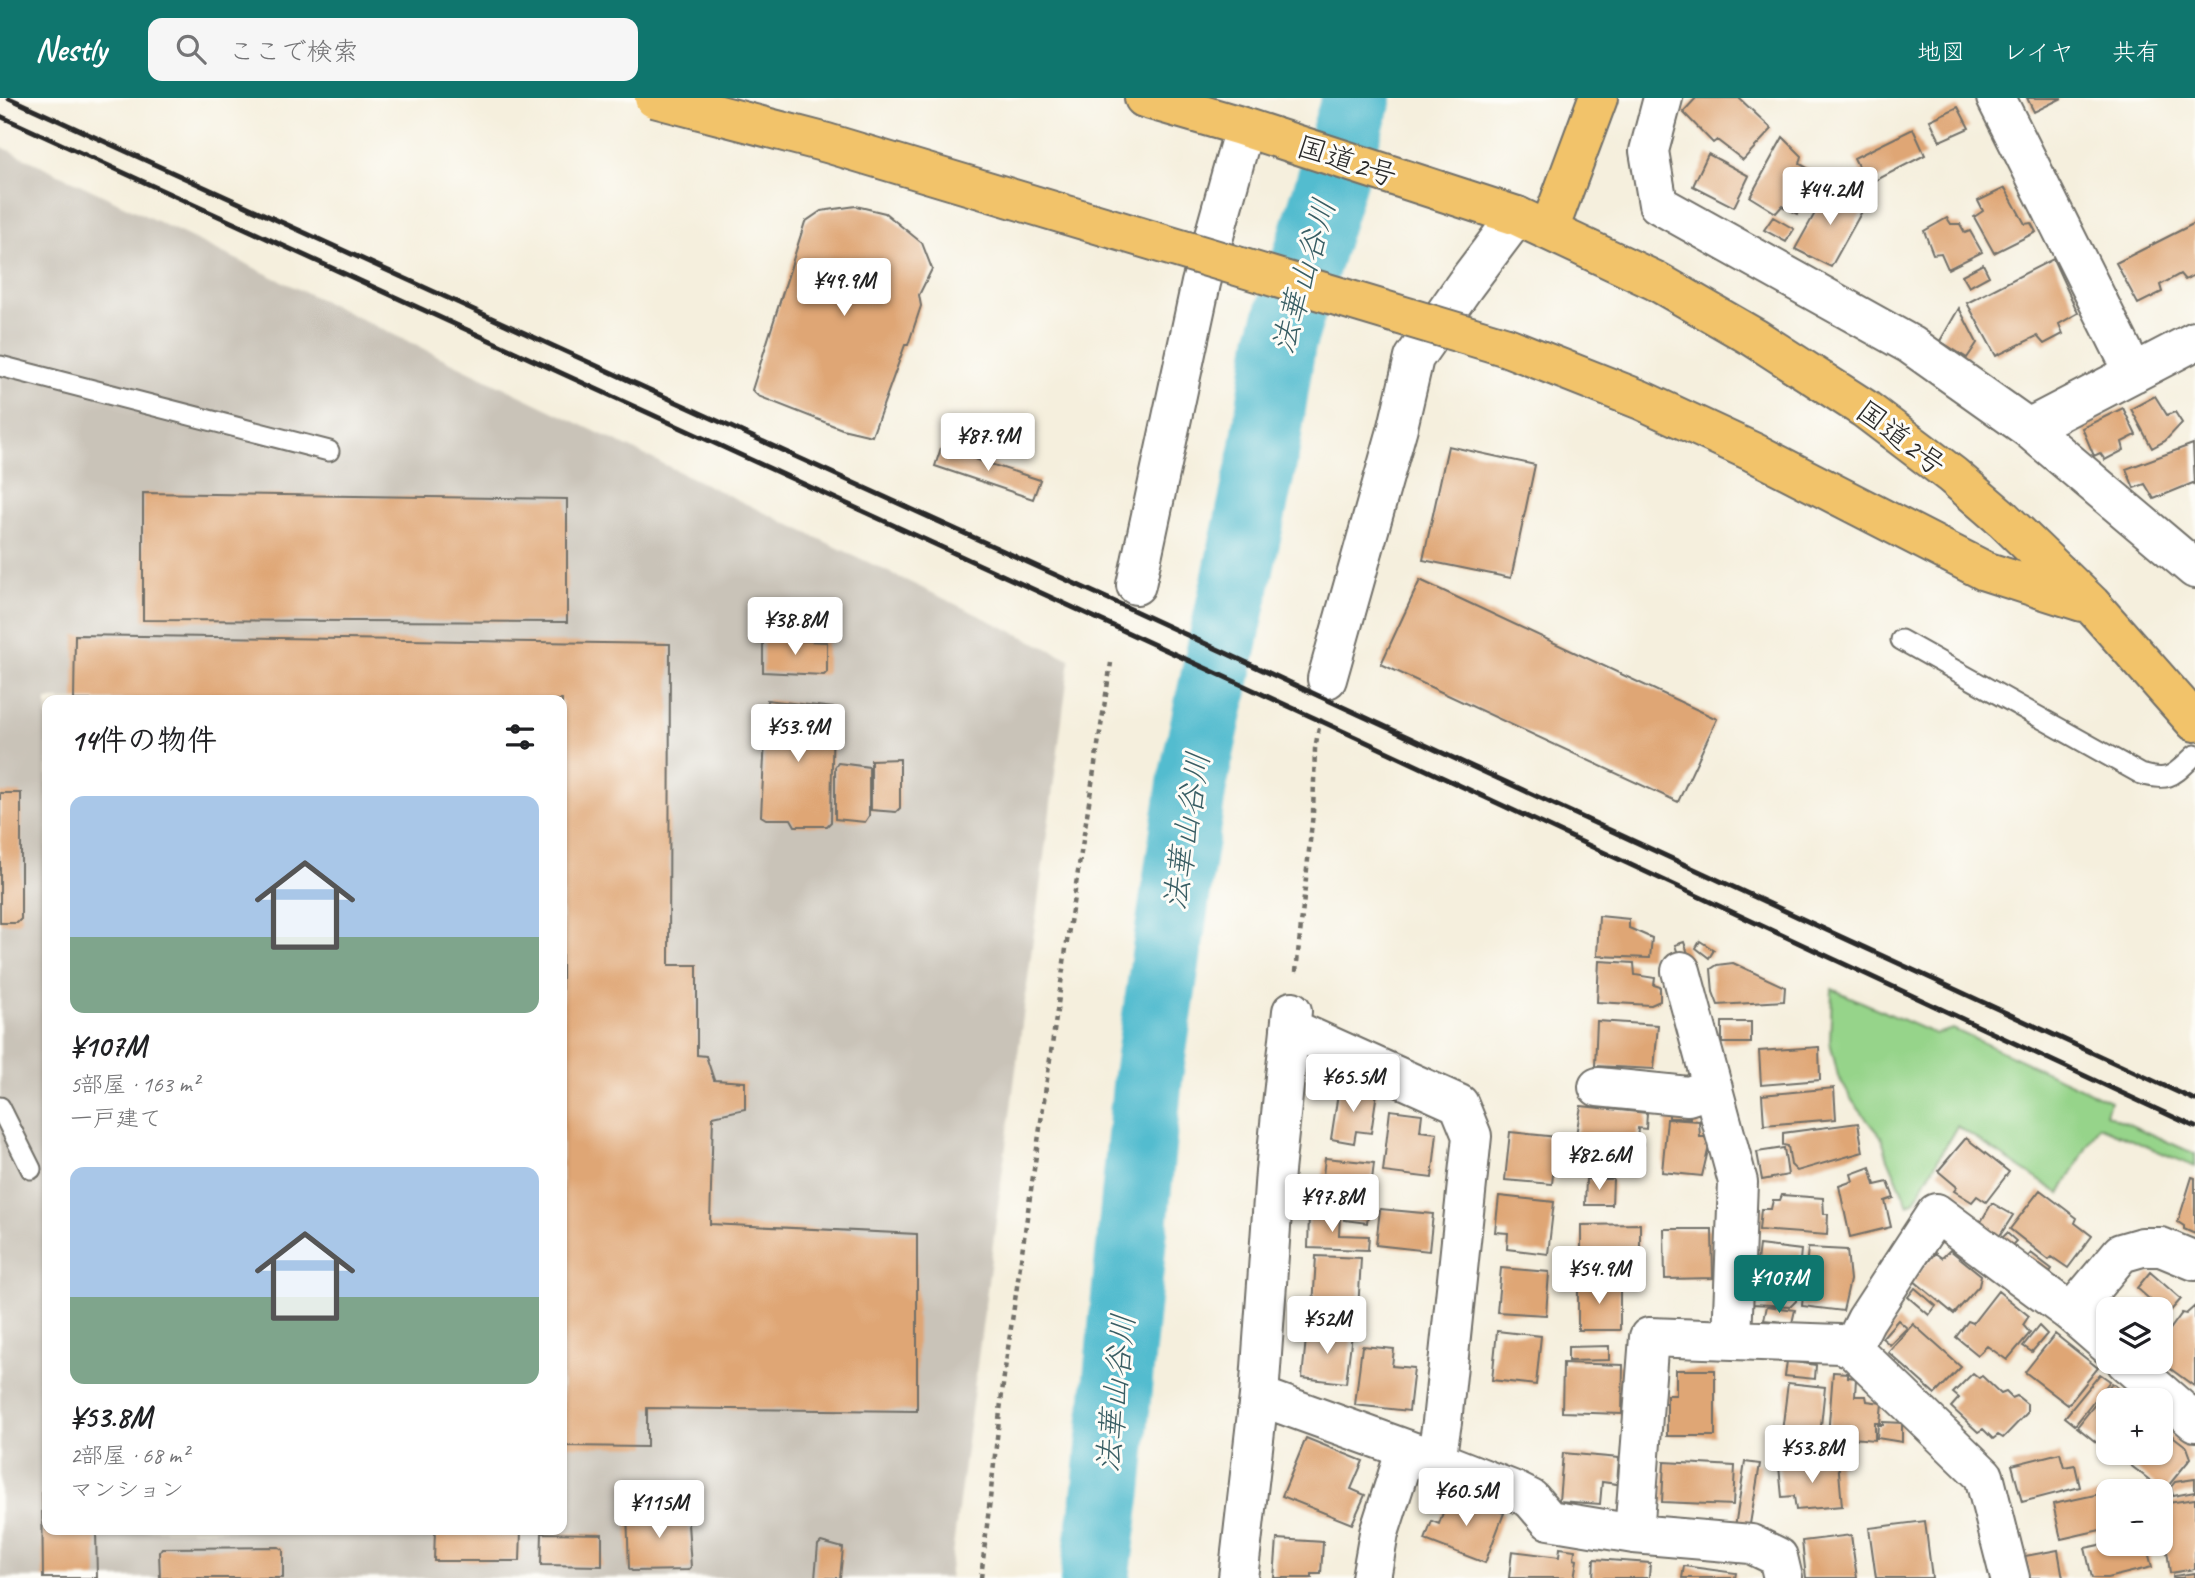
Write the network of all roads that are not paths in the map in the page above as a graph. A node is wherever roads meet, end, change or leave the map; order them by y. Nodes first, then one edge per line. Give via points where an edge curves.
1 (654, 98) edge
2 (1144, 98) edge
3 (1598, 98) edge
4 (1663, 98) edge
5 (1996, 98) edge
6 (1242, 117) edge
7 (1533, 223) junction
8 (2195, 341) edge
9 (0, 366) edge
10 (2134, 373) junction
11 (2028, 428) junction
12 (329, 452) dead end
13 (2195, 569) edge
14 (1136, 585) dead end
15 (2091, 604) junction
16 (1901, 640) dead end
17 (1327, 679) road end
18 (2195, 722) edge
19 (2195, 755) edge
20 (1681, 971) dead end
21 (1598, 1087) dead end
22 (1713, 1088) junction
23 (0, 1107) edge
24 (32, 1169) dead end
25 (2195, 1261) edge
26 (2071, 1314) junction
27 (2096, 1335) edge
28 (1732, 1339) junction
29 (1852, 1348) junction
30 (2140, 1374) edge
31 (1259, 1396) junction
32 (2195, 1423) edge
33 (1421, 1454) junction
34 (1634, 1534) junction
35 (1238, 1578) edge
36 (1371, 1578) edge
37 (1783, 1578) edge
38 (2010, 1578) edge

1 - 15 highway, bridge via 827,143 1507,347 1641,400 1753,452 1985,571
2 - 6 highway, 国道2号
3 - 7 highway
4 - 11 street via 1649,150 1658,204 1911,345
5 - 10 street
6 - 7 highway, 国道2号
6 - 14 street
7 - 15 highway, 国道2号 via 1656,281 1865,409 2003,519
7 - 17 street via 1465,285 1414,358
8 - 10 street
9 - 12 lane
10 - 11 street
11 - 13 street
15 - 18 highway, 国道2号
16 - 19 lane via 2141,774 2159,780 2172,776
20 - 22 street
21 - 22 street via 1688,1096
22 - 28 street via 1738,1182
23 - 24 lane
25 - 26 street via 2161,1247 2121,1253
26 - 27 street
26 - 29 street via 1936,1213
28 - 29 street
28 - 34 street via 1649,1337
29 - 38 street via 1984,1476
30 - 32 street
31 - 33 street
31 - 33 street via 1291,1020 1458,1104 1472,1136 1443,1422
31 - 35 street
33 - 34 street via 1531,1499 1549,1520
33 - 36 street via 1380,1533
34 - 37 street via 1751,1545 1778,1558

